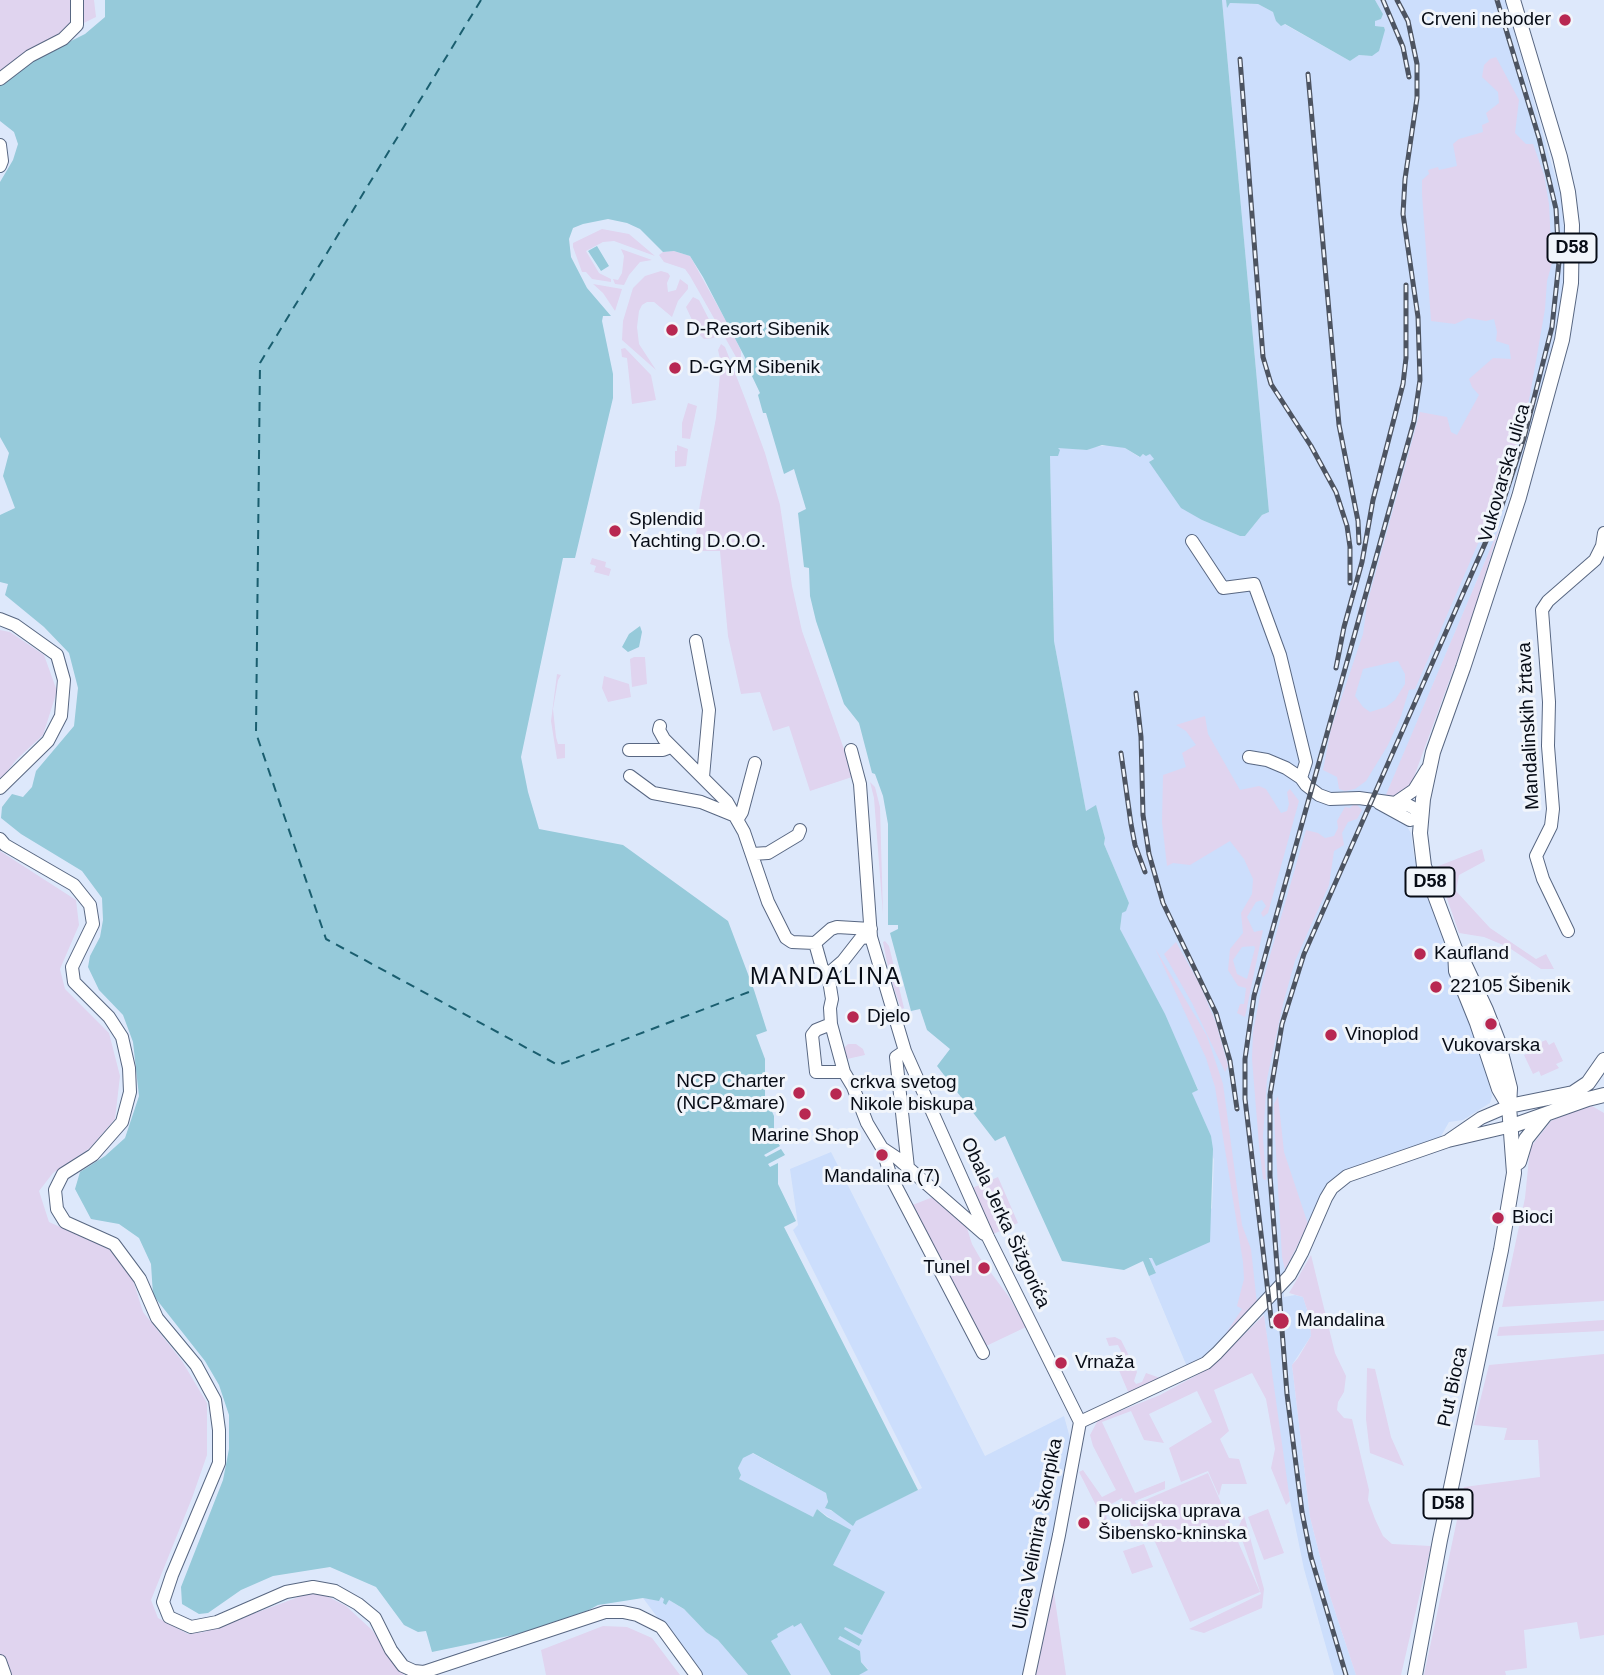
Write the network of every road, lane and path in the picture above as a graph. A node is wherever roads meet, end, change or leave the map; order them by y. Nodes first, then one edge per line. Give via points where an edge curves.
1 (77, 0) edge
2 (1513, 0) edge
3 (0, 79) edge
4 (0, 145) edge
5 (0, 166) edge
6 (1604, 533) edge
7 (1192, 541) dead end
8 (0, 619) edge
9 (696, 641) dead end
10 (660, 726) dead end
11 (671, 747) junction
12 (629, 750) dead end
13 (851, 750) dead end
14 (1249, 757) dead end
15 (755, 763) dead end
16 (1429, 766) junction
17 (630, 776) dead end
18 (703, 777) junction
19 (1301, 778) junction
20 (0, 788) edge
21 (1376, 801) junction
22 (1395, 803) junction
23 (1421, 815) junction
24 (735, 817) junction
25 (800, 830) dead end
26 (0, 839) edge
27 (752, 855) junction
28 (1568, 931) dead end
29 (871, 933) junction
30 (815, 943) junction
31 (828, 974) junction
32 (831, 1024) junction
33 (905, 1051) junction
34 (1604, 1060) edge
35 (844, 1072) junction
36 (1604, 1080) edge
37 (1588, 1083) junction
38 (1604, 1095) edge
39 (1509, 1106) junction
40 (1547, 1112) junction
41 (1511, 1126) junction
42 (1448, 1141) junction
43 (882, 1148) junction
44 (908, 1168) junction
45 (1514, 1173) junction
46 (988, 1237) junction
47 (983, 1353) dead end
48 (1080, 1422) junction
49 (0, 1661) edge
50 (5, 1675) edge
51 (696, 1675) edge
52 (1029, 1675) edge
53 (1415, 1675) edge

1 - 3 street via 77,24 63,39
2 - 16 main road, Vukovarska ulica / D58 via 1568,192 1572,225 1569,302 1520,497
4 - 5 street
6 - 28 street, Mandalinskih žrtava via 1595,560 1542,610 1553,809 1551,826 1536,856
7 - 19 street via 1223,588 1254,584 1280,655 1306,762
8 - 20 street via 57,655 64,680 61,716 48,741
9 - 18 street via 709,710
10 - 11 street
11 - 12 street
11 - 18 street
13 - 29 street, Obala Jerka Šižgorića via 860,784
14 - 19 street via 1267,760
15 - 24 street via 743,812
16 - 22 street via 1414,790
16 - 23 main road, Vukovarska ulica / D58
17 - 24 street via 653,793 701,802
18 - 24 street
19 - 21 street via 1330,799
21 - 22 street
21 - 23 street via 1410,820
22 - 23 street via 1408,805
23 - 39 main road, Vukovarska ulica / D58 via 1424,866 1498,1041 1510,1088
24 - 27 street
25 - 27 street via 768,853
26 - 51 street via 74,885 90,905 93,924 72,967 74,982 122,1037 129,1068 130,1092 122,1122 93,1155 63,1174 55,1190 57,1209 65,1222 114,1244 140,1279 157,1318 196,1365 215,1400 219,1463 163,1602 169,1617 191,1627 217,1622 286,1592 313,1587 335,1591 375,1618 403,1666 424,1672 605,1612 622,1612 661,1627
27 - 30 street via 786,938
29 - 30 street via 837,927
29 - 31 street
29 - 33 street, Obala Jerka Šižgorića
30 - 31 street
31 - 32 street
32 - 35 street
32 - 35 street via 812,1035 814,1068 816,1072
33 - 44 street via 896,1057
33 - 46 street, Obala Jerka Šižgorića
34 - 37 main road
35 - 43 street
36 - 37 main road
37 - 39 main road via 1573,1093
38 - 40 main road
39 - 41 main road, Put Bioca / D58
39 - 42 street, Ulica Velimira Škorpika via 1481,1118
40 - 41 main road
40 - 45 main road via 1526,1139
41 - 42 street, Ulica Velimira Škorpika
41 - 45 main road, Put Bioca / D58
42 - 48 street, Ulica Velimira Škorpika via 1339,1181 1326,1198 1290,1275 1217,1353 1206,1363
43 - 44 street
43 - 47 street via 891,1177
44 - 46 street
45 - 53 main road, Put Bioca / D58
46 - 48 street, Obala Jerka Šižgorića
48 - 52 street, Ulica Velimira Škorpika
49 - 50 street

